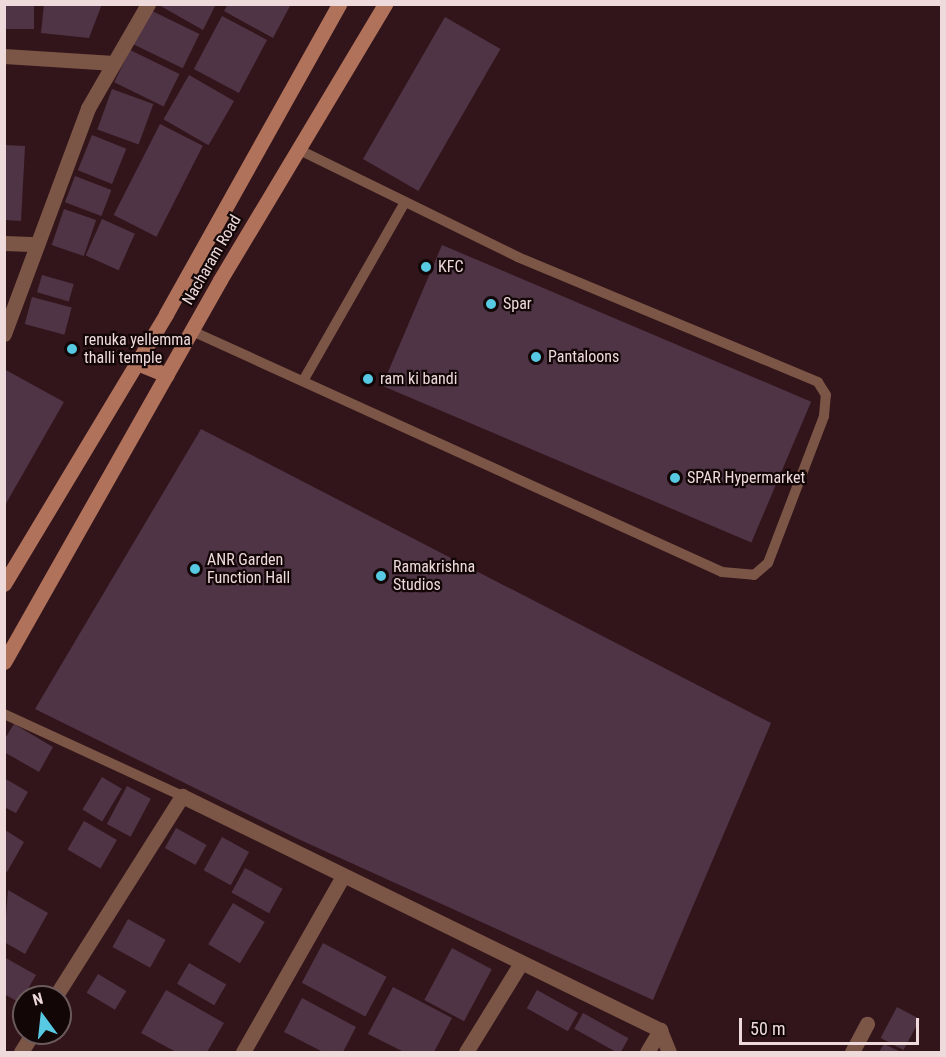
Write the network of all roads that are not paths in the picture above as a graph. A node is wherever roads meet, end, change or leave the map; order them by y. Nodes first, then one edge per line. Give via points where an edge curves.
1 (148, 4) edge
2 (339, 4) edge
3 (385, 4) edge
4 (4, 56) edge
5 (114, 63) junction
6 (298, 149) junction
7 (405, 202) junction
8 (4, 243) edge
9 (38, 244) junction
10 (192, 331) junction
11 (4, 334) edge
12 (137, 363) junction
13 (167, 375) junction
14 (303, 381) junction
15 (4, 584) edge
16 (4, 662) edge
17 (4, 714) edge
18 (182, 796) junction
19 (342, 878) junction
20 (521, 963) junction
21 (64, 985) edge
22 (867, 1023) dead end
23 (660, 1030) junction
24 (243, 1053) edge
25 (466, 1053) edge
26 (647, 1053) edge
27 (669, 1053) edge
28 (852, 1053) edge

1 - 5 street
2 - 12 main road, Nacharam Road
3 - 6 main road, Nacharam Road
4 - 5 street
5 - 9 street via 88,108
6 - 7 lane
6 - 10 main road, Nacharam Road
7 - 14 lane
7 - 14 lane via 518,257 818,382 826,395 824,416 768,562 754,575 722,572
8 - 9 street
9 - 11 street
10 - 13 main road, Nacharam Road
10 - 14 lane
12 - 13 main road
12 - 15 main road, Nacharam Road
13 - 16 main road, Nacharam Road
17 - 18 lane
18 - 19 street
18 - 21 street
19 - 20 street
19 - 24 street
20 - 23 street
20 - 25 street
22 - 28 street
23 - 26 street
23 - 27 street

